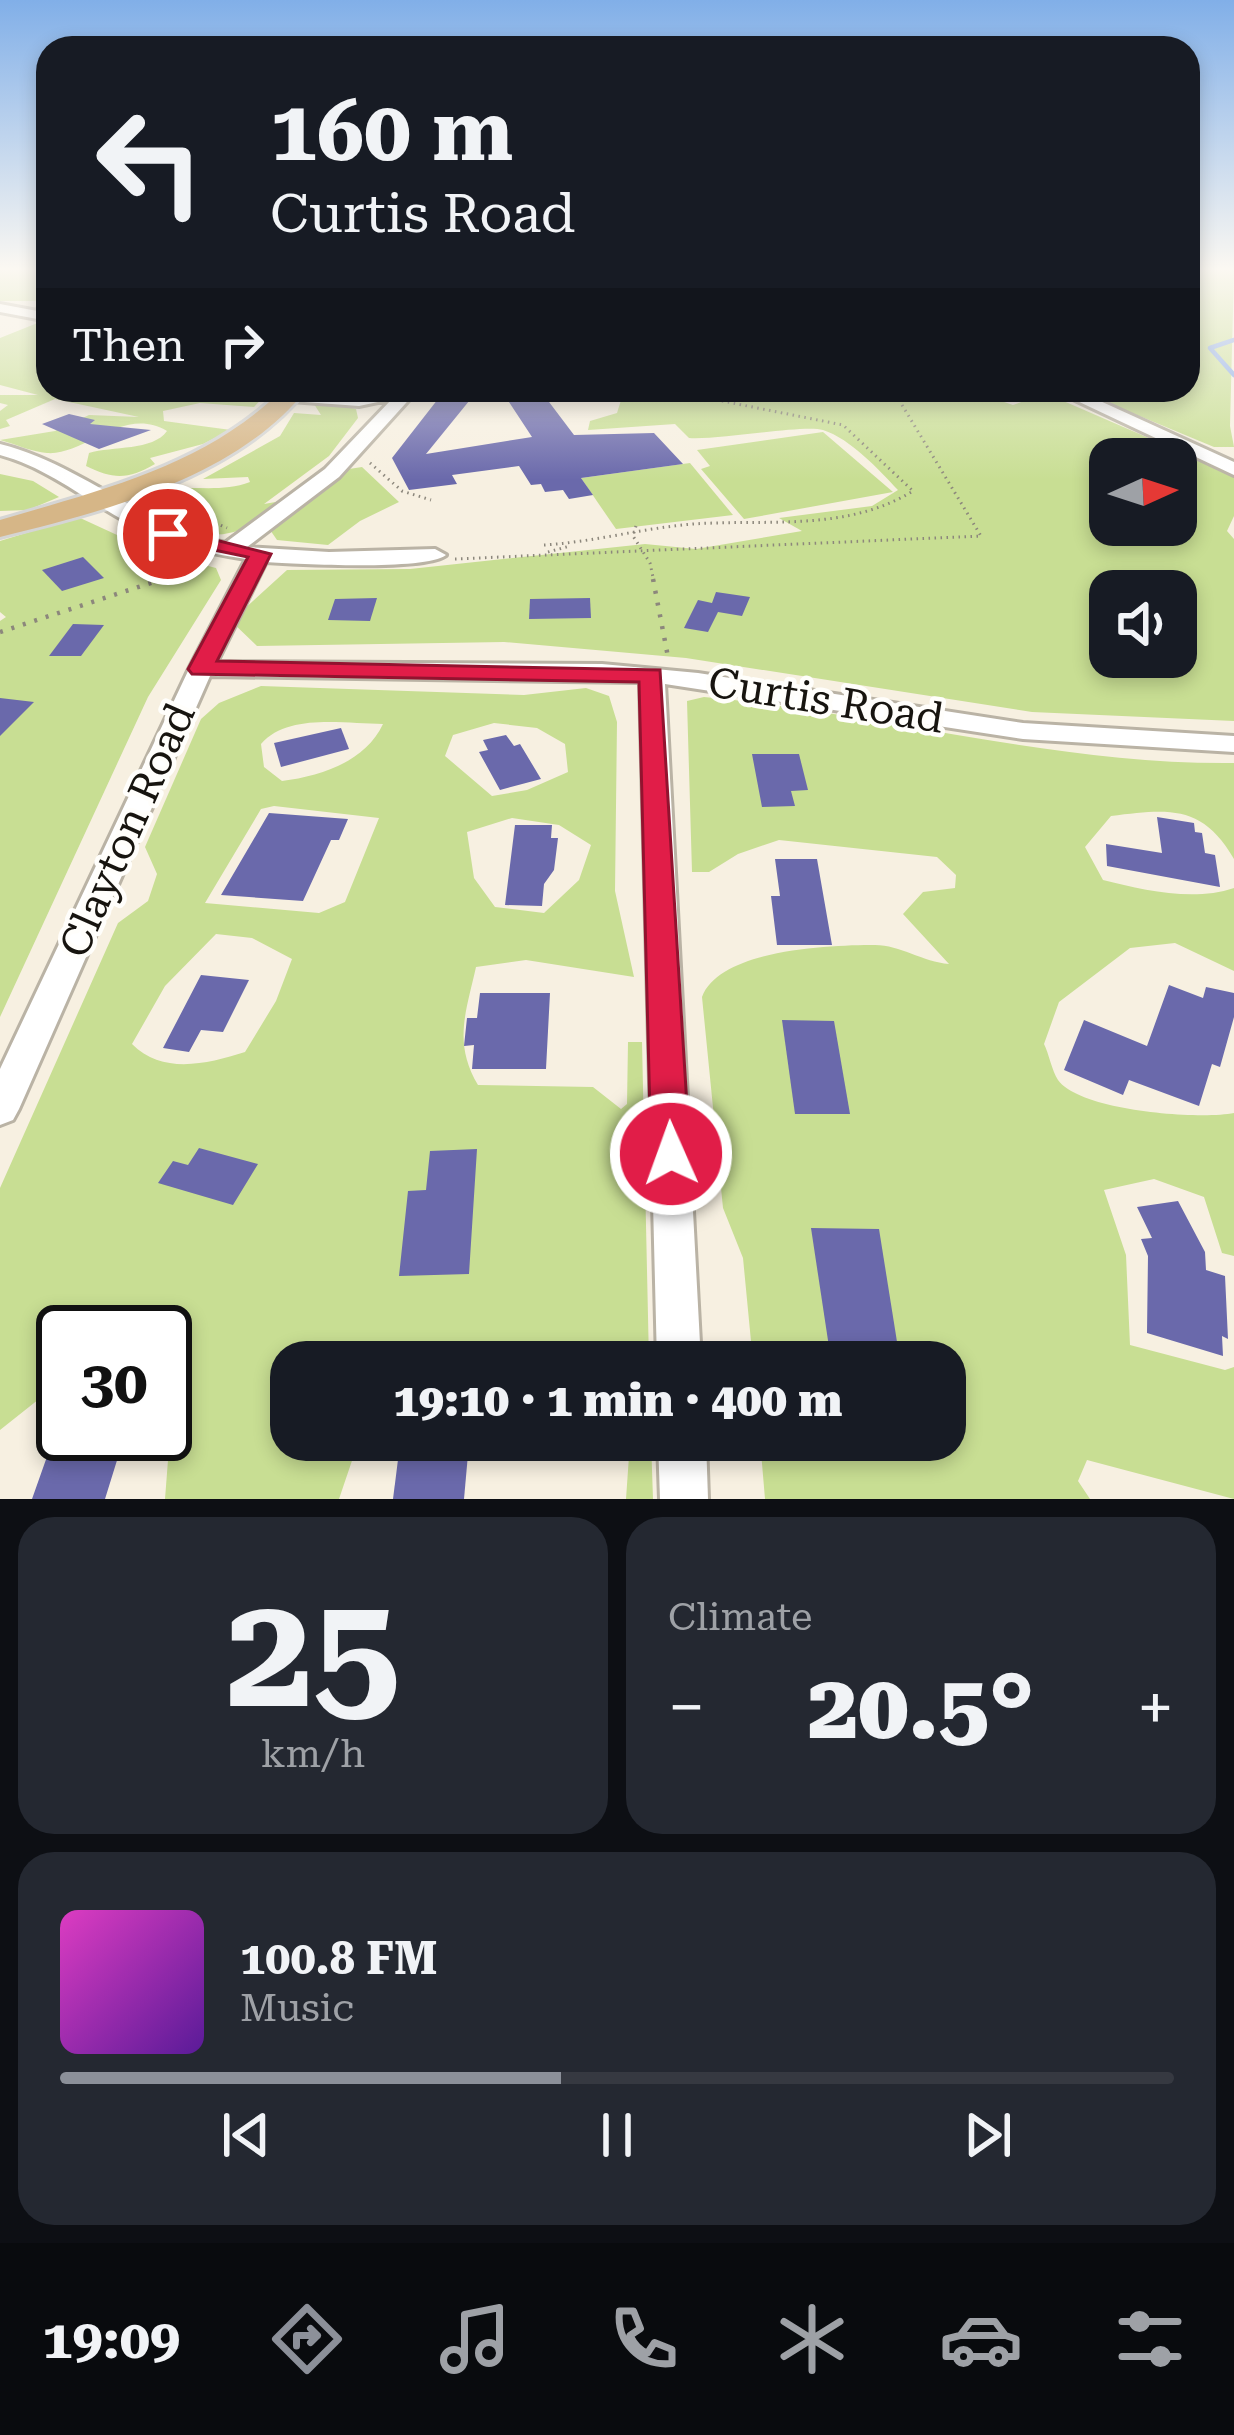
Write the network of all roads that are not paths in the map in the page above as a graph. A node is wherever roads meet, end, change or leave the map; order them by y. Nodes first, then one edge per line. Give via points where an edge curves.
1 (282, 402) edge
2 (354, 402) edge
3 (397, 402) edge
4 (1088, 402) edge
5 (383, 414) junction
6 (0, 449) edge
7 (1234, 469) edge
8 (100, 497) junction
9 (0, 529) edge
10 (257, 544) junction
11 (446, 556) road end
12 (201, 669) junction
13 (661, 669) junction
14 (1234, 744) edge
15 (0, 1109) edge
16 (678, 1341) edge
17 (683, 1461) edge
18 (684, 1499) edge

1 - 8 main road via 224,448
2 - 5 street
3 - 5 street
4 - 7 street
5 - 10 street
6 - 8 street via 52,465
8 - 9 main road
8 - 10 street via 168,534 231,549
10 - 11 street
10 - 12 street, Clayton Road
12 - 13 street, Curtis Road
12 - 15 street, Clayton Road
13 - 14 street, Curtis Road via 1043,733
13 - 16 street
17 - 18 street

